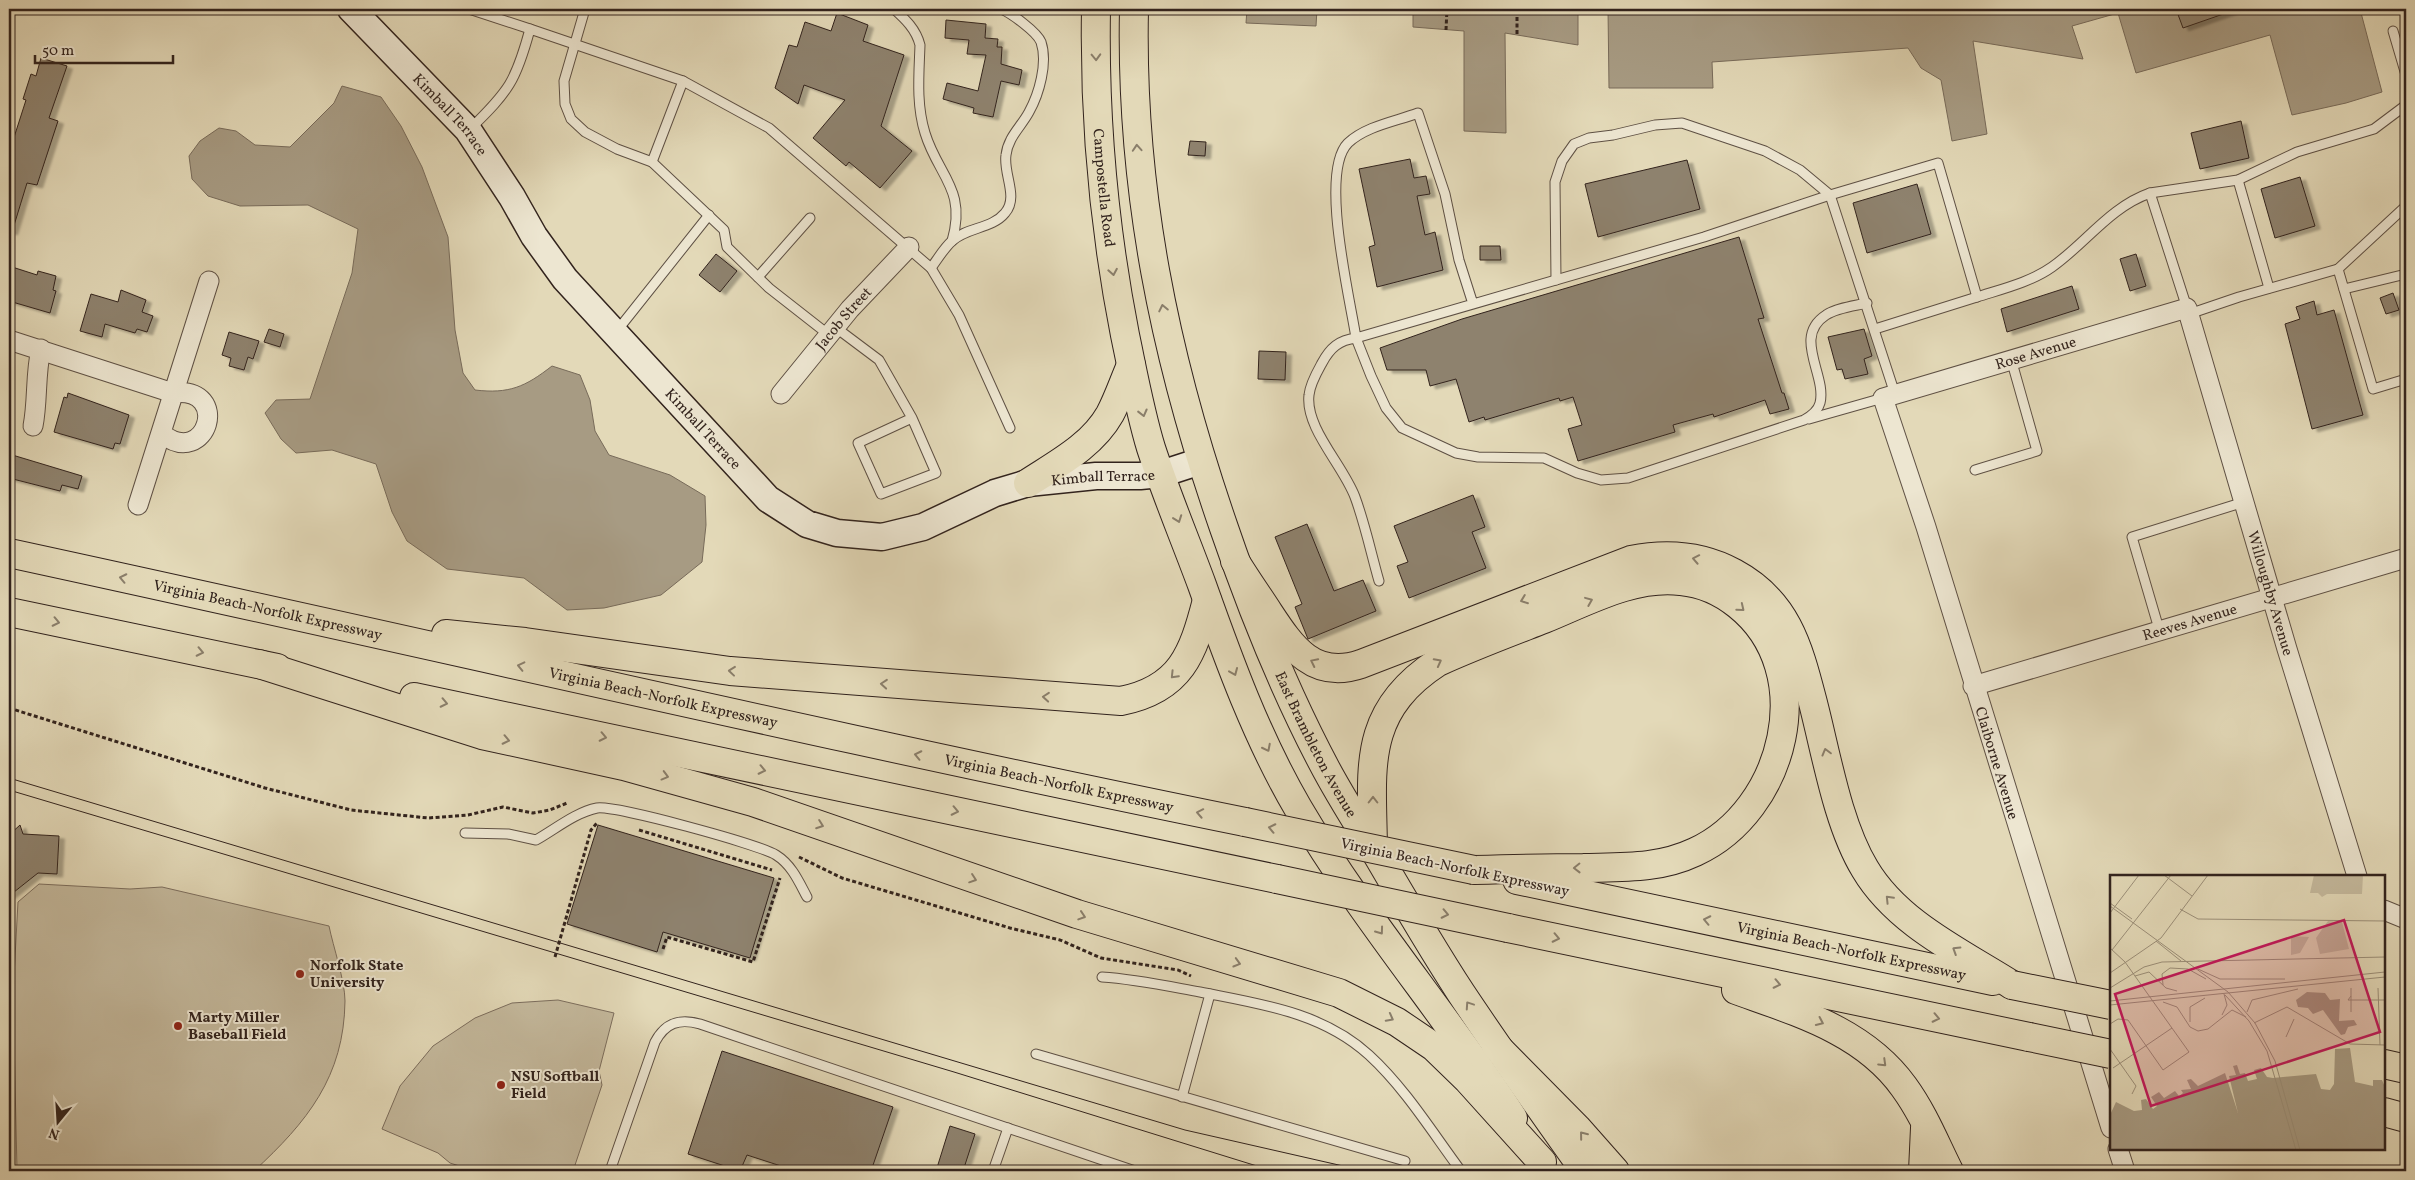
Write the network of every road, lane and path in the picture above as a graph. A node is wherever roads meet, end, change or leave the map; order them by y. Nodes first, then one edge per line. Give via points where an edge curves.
1 (351, 9) edge
2 (469, 9) edge
3 (585, 9) edge
4 (894, 9) edge
5 (1001, 9) edge
6 (1096, 9) edge
7 (1134, 9) edge
8 (1447, 9) edge
9 (1517, 9) edge
10 (530, 29) junction
11 (1446, 30) dead end
12 (2393, 31) dead end
13 (1517, 34) dead end
14 (573, 44) junction
15 (2406, 75) edge
16 (683, 81) junction
17 (2406, 105) edge
18 (468, 130) junction
19 (652, 162) junction
20 (2238, 180) junction
21 (2150, 193) junction
22 (1830, 195) junction
23 (2406, 206) edge
24 (709, 215) junction
25 (810, 218) dead end
26 (952, 241) junction
27 (909, 247) junction
28 (931, 268) junction
29 (2338, 269) junction
30 (2406, 274) edge
31 (758, 277) junction
32 (1556, 280) junction
33 (208, 282) dead end
34 (2269, 288) junction
35 (2344, 289) junction
36 (1977, 297) junction
37 (1867, 303) junction
38 (1473, 304) junction
39 (2188, 311) junction
40 (1875, 329) junction
41 (832, 331) junction
42 (614, 334) junction
43 (1356, 338) junction
44 (9, 340) edge
45 (41, 350) junction
46 (2010, 359) junction
47 (1131, 365) junction
48 (2406, 379) edge
49 (174, 392) junction
50 (781, 394) dead end
51 (1889, 396) junction
52 (912, 418) junction
53 (1804, 420) junction
54 (33, 426) dead end
55 (1010, 428) dead end
56 (162, 434) junction
57 (1201, 461) junction
58 (1975, 470) dead end
59 (1161, 474) junction
60 (1028, 483) junction
61 (2244, 502) junction
62 (138, 505) dead end
63 (9, 553) edge
64 (2406, 558) edge
65 (1235, 561) junction
66 (1379, 581) dead end
67 (2272, 597) junction
68 (1207, 600) junction
69 (9, 612) edge
70 (328, 622) junction
71 (2159, 629) junction
72 (259, 664) junction
73 (1973, 686) junction
74 (9, 708) edge
75 (571, 802) dead end
76 (603, 820) dead end
77 (634, 829) dead end
78 (465, 833) dead end
79 (1373, 848) junction
80 (795, 854) dead end
81 (1474, 870) junction
82 (2357, 875) edge
83 (807, 898) dead end
84 (2385, 910) edge
85 (2406, 919) edge
86 (662, 949) dead end
87 (1643, 956) junction
88 (555, 957) dead end
89 (1102, 977) dead end
90 (1195, 978) dead end
91 (2012, 985) junction
92 (1210, 994) junction
93 (2110, 1005) edge
94 (1496, 1046) junction
95 (1036, 1054) dead end
96 (2110, 1054) edge
97 (2385, 1064) edge
98 (2406, 1069) edge
99 (1182, 1097) junction
100 (2385, 1112) edge
101 (2406, 1118) edge
102 (1925, 1124) junction
103 (2110, 1125) edge
104 (1008, 1128) junction
105 (2118, 1150) edge
106 (1405, 1161) dead end
107 (1545, 1167) edge
108 (610, 1171) edge
109 (993, 1171) edge
110 (1135, 1171) edge
111 (1461, 1171) edge
112 (1585, 1171) edge
113 (1615, 1171) edge
114 (1923, 1171) edge
115 (1949, 1171) edge
116 (2125, 1171) edge

1 - 18 street, Kimball Terrace
2 - 10 lane
3 - 14 lane
4 - 26 lane via 913,30 920,45 919,111 925,135 957,205 957,224
5 - 26 lane via 1041,41 1043,63 1039,86 1029,113 1013,134 1006,154 1006,172 1011,188 1006,212 995,222
6 -> 47 main road, Campostella Road via 1097,112 1103,184 1112,267
57 -> 7 main road, East Brambleton Avenue via 1152,260 1139,172
8 - 11 path
9 - 13 path
10 - 14 lane
10 - 18 lane via 512,84
12 - 15 lane
14 - 16 lane
14 - 19 lane via 564,81 565,104 571,118 585,132
16 - 19 lane
16 - 27 lane via 769,128
17 - 20 lane via 2374,129 2297,152
18 - 42 street, Kimball Terrace via 534,236 565,279
19 - 24 lane
20 - 21 lane
20 - 34 lane
21 - 36 lane via 2111,214 2051,268
21 - 39 lane
22 - 32 lane via 1704,237
22 - 32 lane via 1800,170 1765,151 1682,123 1590,138 1574,144 1562,161 1555,182
22 - 36 lane via 1938,163
22 - 37 lane
23 - 29 lane
24 - 31 lane via 724,230 726,247
24 - 42 lane
25 - 31 lane
26 - 28 lane
27 - 28 lane
27 - 41 street, Jacob Street
28 - 55 lane via 959,315
29 - 34 lane
29 - 35 lane
30 - 35 lane
31 - 41 lane
32 - 38 lane
33 - 49 street
34 - 39 lane
35 - 48 lane via 2373,389
36 - 40 lane
37 - 40 lane
37 - 53 lane via 1826,315 1816,324 1810,347 1820,403 1816,412
38 - 43 lane
38 - 43 lane via 1459,260 1445,194 1418,113 1361,134 1347,144 1339,159 1334,202
39 - 46 street, Rose Avenue
39 - 61 street, Willoughby Avenue
40 - 51 lane
41 - 50 street, Jacob Street
41 - 52 lane via 879,360
42 - 60 street, Kimball Terrace via 768,499 807,524 837,533 882,537 923,527 995,494
43 - 53 lane via 1386,408 1402,428 1456,454 1544,458 1601,480 1628,478
43 - 66 lane via 1344,339 1329,351 1309,394 1310,416 1355,497
44 - 45 street
45 - 49 street
45 - 54 street via 36,371
46 - 51 street, Rose Avenue
46 - 58 lane via 2037,451
47 -> 59 main road
47 - 60 main road via 1109,416 1077,451
49 - 56 street
49 - 56 street via 185,391 204,402 208,424 193,441 171,441
51 - 53 lane
51 - 73 street, Claiborne Avenue
52 - 52 lane via 936,473 881,494 858,443
56 - 62 street
57 - 59 street, Kimball Terrace
57 - 65 main road, East Brambleton Avenue
59 - 60 street, Kimball Terrace
59 -> 68 main road
61 - 67 street, Willoughby Avenue
61 - 71 lane via 2132,537
70 -> 63 main road, Virginia Beach-Norfolk Expressway
64 - 67 street, Reeves Avenue
65 - 79 main road, East Brambleton Avenue via 1303,724 1343,800
91 -> 65 main road via 1911,920 1872,880 1844,821 1795,639 1772,602 1738,575 1712,563 1684,557 1656,556 1631,560 1343,669 1313,663 1295,650
67 - 71 street, Reeves Avenue
67 - 82 street, Willoughby Avenue
68 -> 70 main road via 1195,642 1176,673 1168,682 1145,695 1121,701 738,672 525,642
68 -> 107 main road via 1263,739 1298,808
69 -> 72 main road
81 -> 70 main road, Virginia Beach-Norfolk Expressway, bridge via 824,735
71 - 73 street, Reeves Avenue
72 -> 87 main road, bridge
72 -> 107 main road via 482,735 624,766 745,800 1077,914 1339,993 1397,1022 1434,1047 1468,1080
73 - 103 street, Claiborne Avenue
74 - 75 path via 265,788 351,810 428,818 468,815 504,807 533,813
76 - 88 path via 592,830
77 - 86 path via 769,869 780,877 753,962 667,937
78 - 83 lane via 508,834 536,840 581,814 606,808 650,817 775,854 792,870
79 -> 81 main road via 1372,769 1379,730 1399,696 1417,676 1438,662 1615,591 1653,581 1682,581 1709,588 1748,612 1772,648 1782,676 1785,707 1782,739 1772,769 1758,797 1741,820 1708,846 1654,865
94 -> 79 main road, East Brambleton Avenue
80 - 90 path via 842,878 1060,940 1101,958 1178,970
91 -> 81 main road, Virginia Beach-Norfolk Expressway
84 - 85 street
87 -> 96 main road, bridge
87 -> 102 main road via 1800,1013 1857,1042 1894,1074
89 - 92 lane
91 - 93 main road, Virginia Beach-Norfolk Expressway, bridge
92 - 99 lane
92 - 111 lane via 1300,1015 1330,1028 1356,1045 1396,1084
94 - 112 main road, East Brambleton Avenue
113 -> 94 main road
95 - 99 lane
97 - 98 main road
99 - 106 lane
100 - 101 main road
102 - 114 main road
102 - 115 main road
104 - 108 lane via 681,1020 668,1025 655,1042
104 - 109 lane
104 - 110 lane
105 - 116 street

